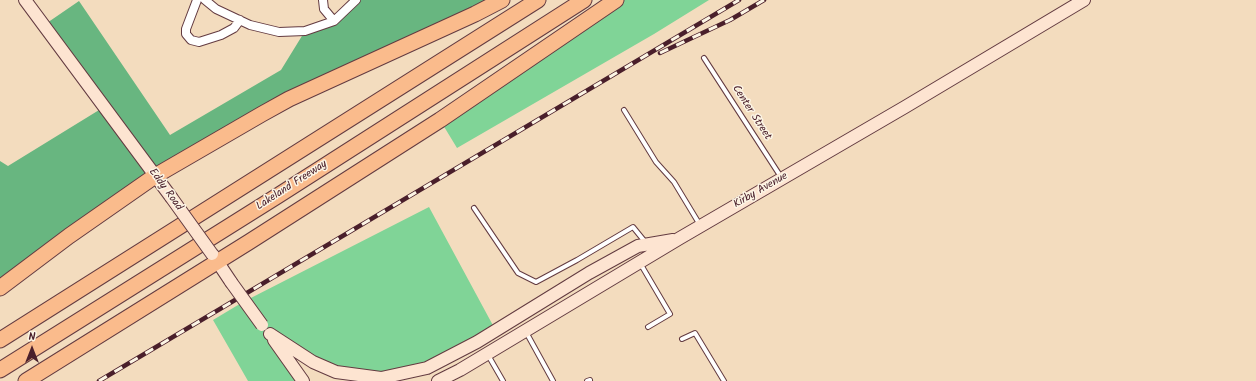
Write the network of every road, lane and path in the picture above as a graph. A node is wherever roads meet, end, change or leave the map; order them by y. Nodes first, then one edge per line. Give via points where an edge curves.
1 (25, 0) edge
2 (197, 0) edge
3 (205, 0) edge
4 (324, 0) edge
5 (356, 0) edge
6 (502, 0) edge
7 (538, 0) edge
8 (584, 0) edge
9 (616, 0) edge
10 (1084, 0) edge
11 (240, 20) junction
12 (334, 21) junction
13 (704, 58) dead end
14 (624, 110) dead end
15 (155, 176) junction
16 (782, 179) junction
17 (474, 208) dead end
18 (701, 227) junction
19 (680, 238) junction
20 (648, 244) junction
21 (215, 258) junction
22 (640, 263) junction
23 (0, 288) edge
24 (648, 327) dead end
25 (266, 330) junction
26 (525, 332) junction
27 (682, 339) dead end
28 (0, 340) edge
29 (487, 354) junction
30 (0, 370) edge
31 (460, 370) junction
32 (26, 381) edge
33 (303, 381) edge
34 (438, 381) edge
35 (447, 381) edge
36 (503, 381) edge
37 (553, 381) edge
38 (724, 381) edge

1 - 15 street, Eddy Road
2 - 11 street via 186,29 186,34 191,40 199,42 221,35 234,28
3 - 11 street via 216,9
4 - 12 street via 324,9
5 - 12 street
6 - 15 highway via 289,99
7 - 28 highway
8 - 30 highway, Lakeland Freeway
9 - 21 highway via 440,120
10 - 16 street, Kirby Avenue
11 - 12 street via 279,32 305,31
13 - 16 lane, Center Street
14 - 18 lane via 656,162 674,182
15 - 21 street, Eddy Road, bridge
15 - 23 highway via 68,236
16 - 18 street, Kirby Avenue
17 - 20 lane via 518,273 536,282 633,227
18 - 19 street, Kirby Avenue
19 - 20 street
19 - 22 street, Kirby Avenue
20 - 25 street via 638,246 589,273 477,342 427,368 381,378 336,372 313,362
21 - 25 street, Eddy Road, bridge
21 - 32 highway
22 - 24 lane via 670,314
22 - 26 street, Kirby Avenue
25 - 33 street, Eddy Road
26 - 29 street, Kirby Avenue
26 - 37 lane
27 - 38 lane via 695,333
29 - 31 street, Kirby Avenue
29 - 36 lane
31 - 34 street, Kirby Avenue
31 - 35 street

